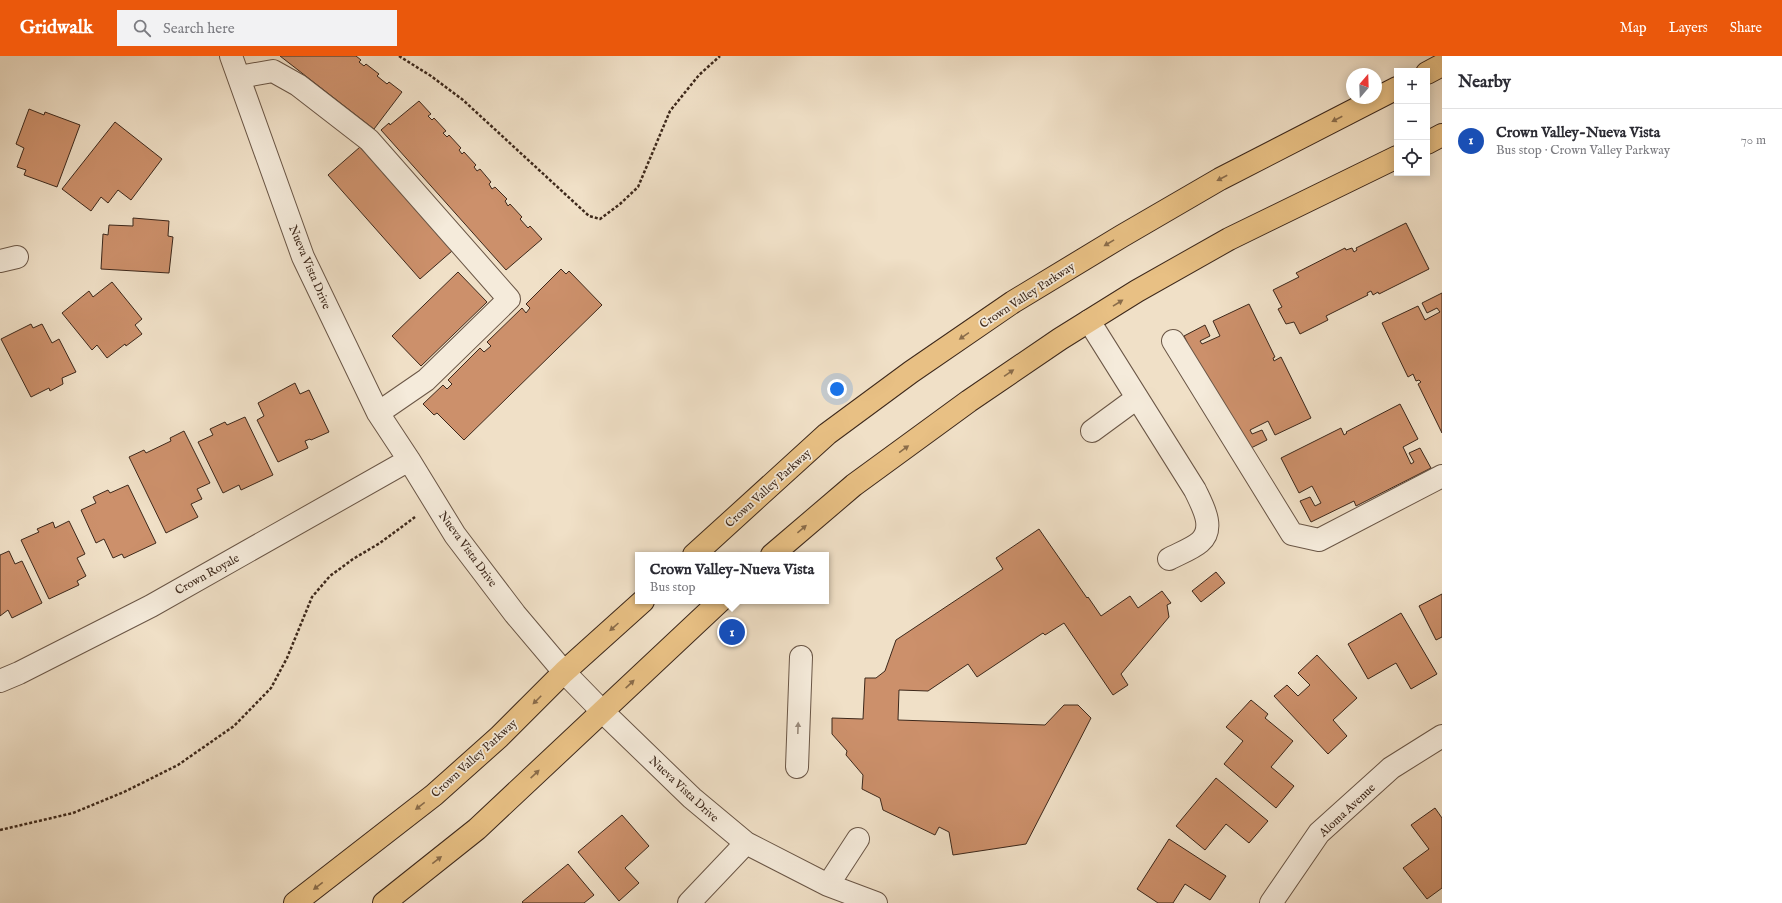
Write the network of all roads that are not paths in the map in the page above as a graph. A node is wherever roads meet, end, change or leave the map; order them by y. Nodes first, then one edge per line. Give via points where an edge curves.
1 (231, 56) edge
2 (1442, 65) edge
3 (1430, 71) edge
4 (239, 77) junction
5 (1394, 90) edge
6 (1442, 135) edge
7 (1430, 141) edge
8 (1394, 158) edge
9 (1089, 321) junction
10 (1173, 341) dead end
11 (1137, 398) junction
12 (378, 413) junction
13 (1092, 431) dead end
14 (409, 460) junction
15 (1442, 476) edge
16 (697, 552) edge
17 (776, 552) edge
18 (1169, 559) dead end
19 (640, 604) edge
20 (717, 604) edge
21 (801, 657) dead end
22 (564, 672) junction
23 (0, 681) edge
24 (602, 711) junction
25 (1442, 736) edge
26 (797, 767) dead end
27 (858, 839) dead end
28 (746, 843) junction
29 (828, 885) junction
30 (296, 903) edge
31 (384, 903) edge
32 (689, 903) edge
33 (876, 903) edge
34 (1271, 903) edge

1 - 4 street, Nueva Vista Drive
2 - 3 main road
4 - 12 street, Nueva Vista Drive via 303,257
4 - 12 street via 273,71 298,85 369,140 509,299 426,380
5 -> 16 main road, Crown Valley Parkway via 1220,179 1013,302 827,434
6 - 7 main road
9 -> 8 main road via 1229,239
9 - 11 street
17 -> 9 main road via 860,480 969,401
10 - 15 street via 1292,534 1319,540
11 - 13 street
11 - 18 street via 1195,490 1205,513 1207,527 1203,539
12 - 14 street, Nueva Vista Drive
14 - 22 street, Nueva Vista Drive via 464,547 515,614
14 - 23 street, Crown Royale via 151,606
19 -> 22 main road, Crown Valley Parkway
24 -> 20 main road
26 -> 21 street
22 - 24 street, Nueva Vista Drive
22 -> 30 main road, Crown Valley Parkway via 434,795
24 - 28 street, Nueva Vista Drive via 692,798
31 -> 24 main road via 477,829
25 - 34 street, Aloma Avenue via 1391,768 1320,833
27 - 29 street
28 - 29 street, Nueva Vista Drive
28 - 32 street
29 - 33 street, Nueva Vista Drive

